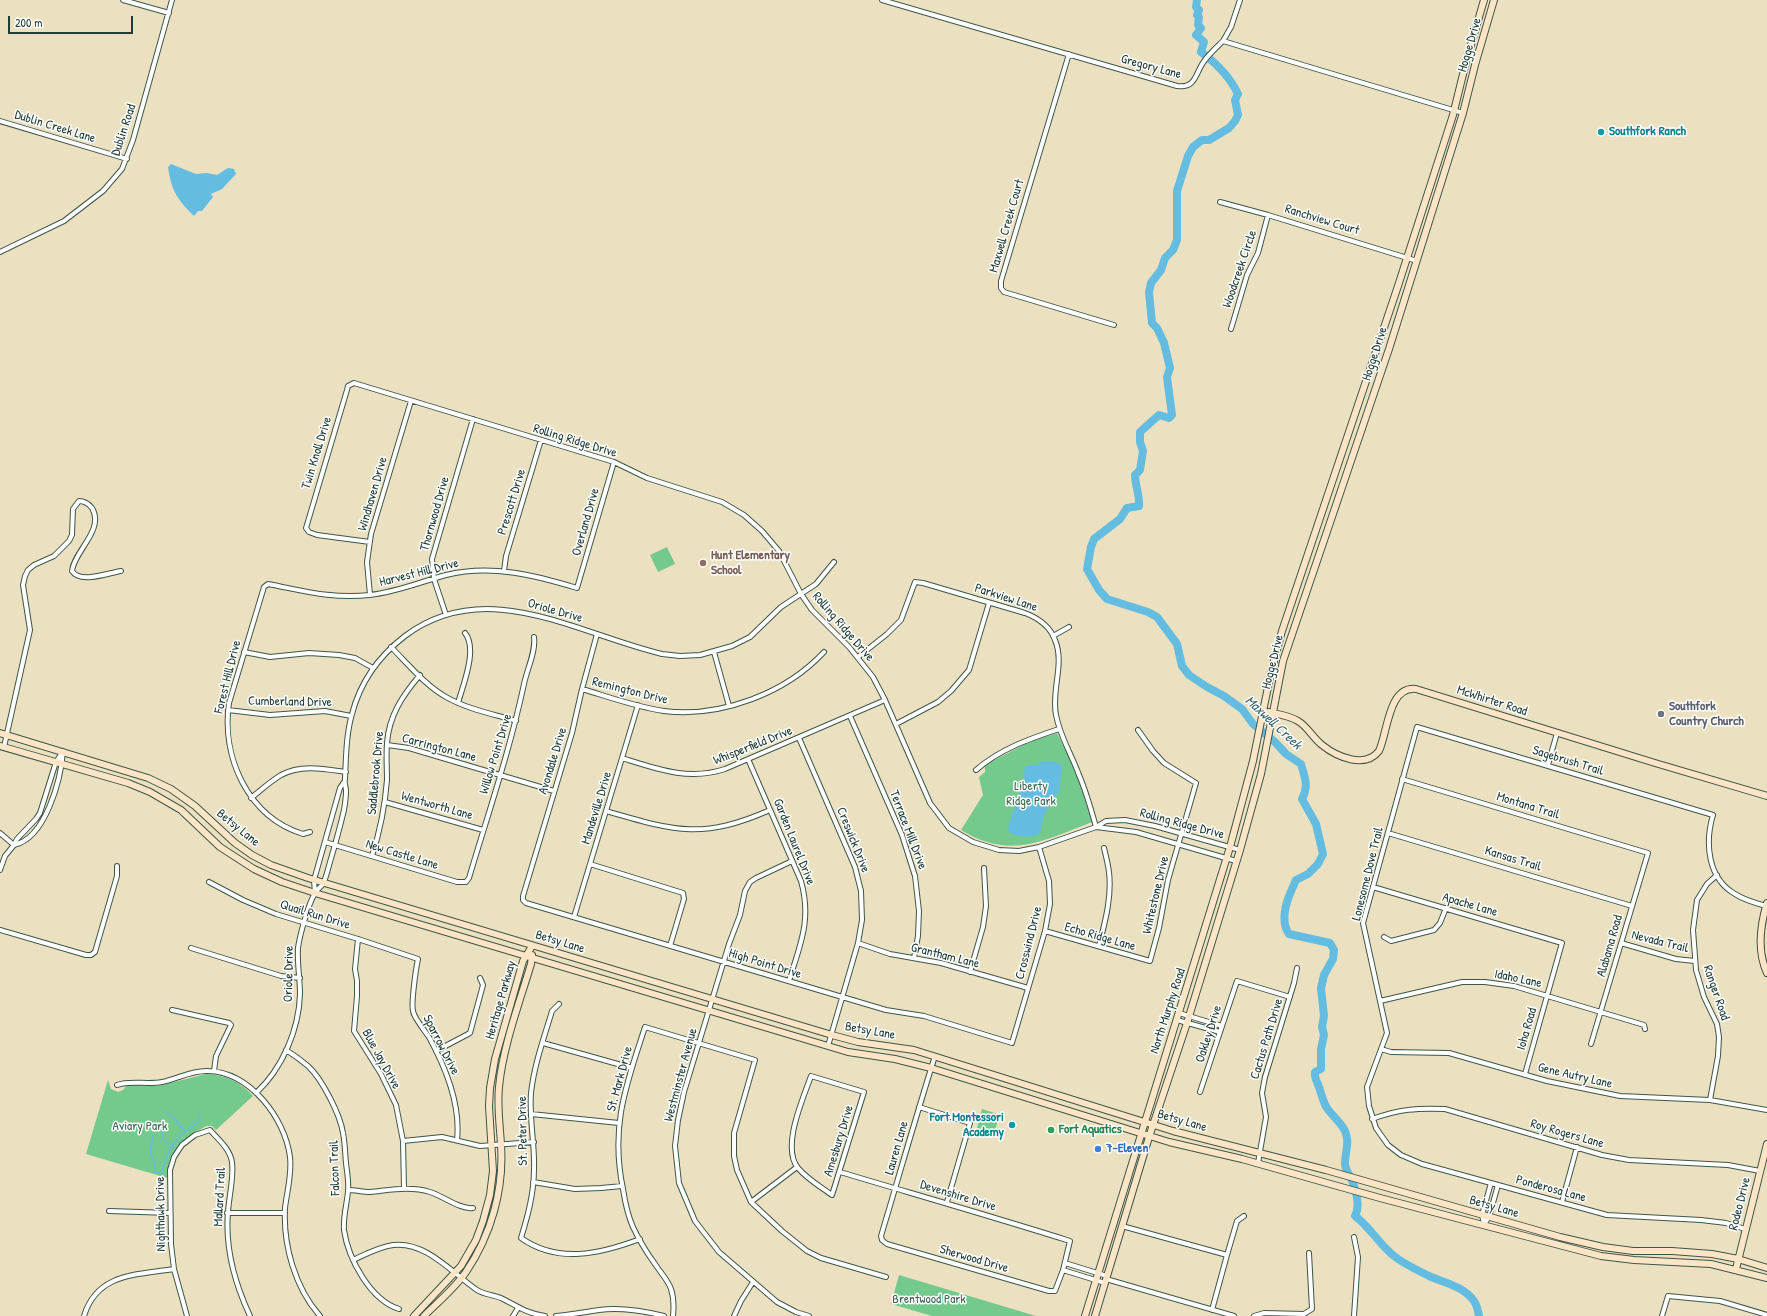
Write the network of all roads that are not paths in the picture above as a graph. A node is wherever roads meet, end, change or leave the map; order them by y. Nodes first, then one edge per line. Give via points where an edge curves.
1 (122, 0) edge
2 (172, 0) edge
3 (882, 0) edge
4 (1240, 0) edge
5 (1484, 0) edge
6 (1494, 0) edge
7 (169, 13) junction
8 (1223, 41) junction
9 (1069, 54) junction
10 (1454, 110) junction
11 (1463, 113) junction
12 (0, 121) edge
13 (127, 159) junction
14 (1220, 202) dead end
15 (1268, 215) junction
16 (0, 252) edge
17 (1408, 257) junction
18 (1417, 260) junction
19 (1114, 325) dead end
20 (1231, 330) dead end
21 (1370, 376) junction
22 (1379, 378) junction
23 (347, 390) joint
24 (411, 401) junction
25 (473, 420) junction
26 (541, 440) junction
27 (614, 462) junction
28 (1320, 518) junction
29 (1329, 521) junction
30 (370, 542) junction
31 (834, 562) dead end
32 (504, 570) junction
33 (121, 572) dead end
34 (434, 579) junction
35 (265, 585) joint
36 (577, 588) joint
37 (801, 594) junction
38 (370, 595) junction
39 (990, 603) junction
40 (446, 615) junction
41 (1069, 628) dead end
42 (465, 633) dead end
43 (597, 634) junction
44 (1053, 636) junction
45 (534, 637) dead end
46 (392, 647) junction
47 (244, 652) junction
48 (714, 652) junction
49 (824, 652) dead end
50 (858, 657) junction
51 (373, 668) junction
52 (420, 675) junction
53 (582, 689) junction
54 (885, 700) junction
55 (458, 703) junction
56 (638, 705) junction
57 (729, 706) junction
58 (228, 710) junction
59 (1272, 713) junction
60 (1262, 714) junction
61 (351, 716) junction
62 (850, 716) junction
63 (516, 721) junction
64 (896, 724) junction
65 (1417, 727) joint
66 (1059, 729) junction
67 (1138, 730) dead end
68 (0, 733) edge
69 (1557, 733) junction
70 (7, 735) junction
71 (799, 738) junction
72 (387, 745) junction
73 (2, 746) edge
74 (63, 751) junction
75 (622, 758) junction
76 (748, 759) junction
77 (59, 763) junction
78 (1548, 765) junction
79 (976, 770) dead end
80 (346, 772) junction
81 (500, 775) junction
82 (1402, 779) junction
83 (344, 782) junction
84 (49, 786) junction
85 (55, 787) junction
86 (554, 791) junction
87 (1767, 796) edge
88 (251, 798) junction
89 (385, 802) junction
90 (770, 810) junction
91 (606, 811) junction
92 (38, 817) junction
93 (43, 821) junction
94 (1096, 827) junction
95 (484, 830) junction
96 (310, 832) dead end
97 (1388, 832) junction
98 (0, 833) edge
99 (1182, 834) junction
100 (325, 842) junction
101 (14, 844) junction
102 (1178, 844) junction
103 (335, 845) junction
104 (1039, 847) junction
105 (1230, 847) junction
106 (1104, 848) dead end
107 (1240, 850) junction
108 (1648, 853) joint
109 (372, 856) junction
110 (1226, 858) junction
111 (792, 861) junction
112 (1236, 861) junction
113 (590, 864) junction
114 (117, 866) dead end
115 (984, 868) dead end
116 (0, 870) edge
117 (1717, 875) junction
118 (470, 876) joint
119 (314, 880) junction
120 (209, 882) dead end
121 (323, 883) junction
122 (1373, 887) junction
123 (524, 892) joint
124 (315, 893) junction
125 (1767, 905) edge
126 (1632, 906) junction
127 (1446, 908) junction
128 (574, 917) junction
129 (304, 923) junction
130 (0, 930) edge
131 (1045, 931) junction
132 (1384, 937) dead end
133 (358, 939) junction
134 (1562, 943) joint
135 (1621, 943) junction
136 (858, 944) junction
137 (532, 946) junction
138 (670, 946) junction
139 (1099, 946) junction
140 (191, 948) dead end
141 (529, 957) junction
142 (914, 958) junction
143 (418, 960) joint
144 (1695, 961) junction
145 (724, 962) junction
146 (1150, 962) joint
147 (1297, 968) dead end
148 (612, 970) junction
149 (970, 972) junction
150 (1767, 972) edge
151 (300, 978) junction
152 (480, 978) dead end
153 (608, 981) junction
154 (789, 982) junction
155 (1028, 988) junction
156 (1547, 995) junction
157 (1290, 997) junction
158 (843, 998) junction
159 (712, 999) junction
160 (1380, 1001) junction
161 (559, 1004) dead end
162 (172, 1010) dead end
163 (709, 1010) junction
164 (1601, 1012) junction
165 (1178, 1016) junction
166 (1188, 1019) junction
167 (1222, 1026) junction
168 (1645, 1029) dead end
169 (1220, 1032) junction
170 (832, 1035) junction
171 (543, 1043) junction
172 (1012, 1043) joint
173 (700, 1044) junction
174 (1591, 1044) dead end
175 (828, 1046) junction
176 (1381, 1049) junction
177 (286, 1050) junction
178 (436, 1051) junction
179 (935, 1056) junction
180 (632, 1068) junction
181 (931, 1068) junction
182 (214, 1071) junction
183 (1524, 1074) junction
184 (1010, 1080) junction
185 (116, 1085) dead end
186 (1007, 1092) junction
187 (1200, 1092) dead end
188 (256, 1094) junction
189 (1710, 1100) junction
190 (1080, 1102) junction
191 (919, 1107) junction
192 (1767, 1110) edge
193 (531, 1114) junction
194 (1076, 1114) junction
195 (1372, 1119) junction
196 (1144, 1122) junction
197 (619, 1123) junction
198 (1153, 1125) junction
199 (210, 1130) joint
200 (1140, 1134) junction
201 (1149, 1136) junction
202 (457, 1140) junction
203 (403, 1141) junction
204 (534, 1142) junction
205 (1767, 1144) edge
206 (492, 1145) junction
207 (501, 1145) junction
208 (1577, 1147) junction
209 (1260, 1153) junction
210 (1258, 1163) junction
211 (797, 1167) junction
212 (1760, 1171) junction
213 (840, 1172) junction
214 (533, 1182) junction
215 (1491, 1183) junction
216 (1498, 1185) junction
217 (622, 1186) junction
218 (404, 1188) junction
219 (895, 1188) junction
220 (348, 1190) junction
221 (751, 1202) junction
222 (948, 1202) junction
223 (1562, 1202) junction
224 (473, 1208) dead end
225 (109, 1211) dead end
226 (170, 1213) junction
227 (227, 1213) junction
228 (285, 1213) junction
229 (1482, 1215) junction
230 (1244, 1216) dead end
231 (1489, 1217) junction
232 (1484, 1224) junction
233 (1122, 1226) junction
234 (1745, 1229) junction
235 (1354, 1237) dead end
236 (640, 1239) junction
237 (887, 1244) joint
238 (1309, 1253) dead end
239 (1227, 1255) junction
240 (1738, 1259) junction
241 (353, 1260) junction
242 (1065, 1263) junction
243 (174, 1268) junction
244 (1767, 1268) edge
245 (1736, 1269) junction
246 (1063, 1270) junction
247 (454, 1273) junction
248 (1098, 1273) junction
249 (886, 1277) dead end
250 (461, 1278) junction
251 (1767, 1278) edge
252 (1106, 1279) junction
253 (1096, 1280) junction
254 (753, 1282) junction
255 (398, 1308) dead end
256 (518, 1308) junction
257 (1212, 1310) junction
258 (796, 1314) edge
259 (1767, 1315) edge
260 (84, 1316) edge
261 (187, 1316) edge
262 (250, 1316) edge
263 (320, 1316) edge
264 (414, 1316) edge
265 (424, 1316) edge
266 (513, 1316) edge
267 (545, 1316) edge
268 (556, 1316) edge
269 (664, 1316) edge
270 (673, 1316) edge
271 (734, 1316) edge
272 (809, 1316) edge
273 (1085, 1316) edge
274 (1096, 1316) edge
275 (1234, 1316) edge
276 (1254, 1316) edge
277 (1354, 1316) edge
278 (1662, 1316) edge

1 - 7 street
2 - 7 street, Dublin Road
3 - 9 street, Gregory Lane
4 - 8 street, Gregory Lane
5 - 10 main road, Hogge Drive
6 - 11 main road, Hogge Drive
7 - 13 street, Dublin Road
8 - 9 street, Gregory Lane via 1205,59 1193,82 1183,86 1164,83
8 - 10 street
9 - 19 street, Maxwell Creek Court via 1001,280 1001,288 1004,292
10 - 11 street
10 - 17 main road, Hogge Drive
11 - 18 main road, Hogge Drive
12 - 13 street, Dublin Creek Lane
13 - 16 street, Dublin Road via 112,182 71,216 46,231
14 - 15 street, Ranchview Court
15 - 17 street, Ranchview Court
15 - 20 street, Woodcreek Circle via 1258,253 1247,275
17 - 18 street, Ranchview Court
17 - 21 main road, Hogge Drive
18 - 22 main road, Hogge Drive
21 - 22 main road
21 - 28 main road, Hogge Drive
22 - 29 main road, Hogge Drive
23 - 24 street, Rolling Ridge Drive via 348,386 354,383
23 - 30 street, Twin Knoll Drive via 306,528 311,533 332,538
24 - 25 street, Rolling Ridge Drive
24 - 30 street, Windhaven Drive
25 - 26 street, Rolling Ridge Drive
25 - 34 street, Thornwood Drive via 434,549
26 - 27 street, Rolling Ridge Drive
26 - 32 street, Prescott Drive
27 - 36 street, Overland Drive
27 - 37 street, Rolling Ridge Drive via 647,478 711,498 744,515 779,551
28 - 29 main road
28 - 60 main road, Hogge Drive via 1282,631
29 - 59 main road, Hogge Drive via 1283,661
30 - 38 street, Windhaven Drive via 367,562
31 - 37 street, Oriole Drive via 821,580
32 - 34 street, Harvest Hill Drive via 467,571
32 - 36 street, Harvest Hill Drive
33 - 70 street via 85,578 72,571 74,561 90,535 95,518 90,506 83,501 78,502 73,509 72,535 69,541 54,556 34,565 25,576 23,585 30,630
34 - 38 street, Harvest Hill Drive via 396,591
34 - 40 street, Thornwood Drive
35 - 38 street, Harvest Hill Drive via 320,595
35 - 47 street, Forest Hill Drive
37 - 48 street, Oriole Drive via 781,607 750,637
37 - 50 street, Rolling Ridge Drive via 820,619
39 - 44 street, Parkview Lane via 1038,619 1047,626
39 - 50 street, Parkview Lane via 915,582 901,620
39 - 64 street via 969,670 938,702
40 - 43 street, Oriole Drive via 481,609 513,610
40 - 46 street, Oriole Drive via 421,626
41 - 44 street
42 - 55 street via 470,639 470,653
43 - 48 street, Oriole Drive via 668,655 690,656
43 - 53 street, Avondale Drive
44 - 66 street, Parkview Lane via 1058,653 1054,702
45 - 63 street, Willow Point Drive via 535,645
46 - 51 street, Oriole Drive
46 - 52 street
47 - 51 street via 270,657 309,653 339,655 362,661
47 - 58 street, Forest Hill Drive
48 - 57 street
49 - 57 street, Remington Drive via 786,682
50 - 54 street, Rolling Ridge Drive
51 - 61 street, Oriole Drive via 361,688
52 - 55 street via 436,691
52 - 72 street, Saddlebrook Drive via 398,704 391,722
53 - 56 street, Remington Drive
53 - 86 street, Avondale Drive via 572,733
54 - 62 street, Whisperfield Drive
54 - 64 street, Rolling Ridge Drive
55 - 63 street
56 - 57 street, Remington Drive via 666,711 688,712
56 - 75 street, Mandeville Drive
58 - 61 street, Cumberland Drive via 270,714 326,711
58 - 88 street, Forest Hill Drive via 227,727 233,760
59 - 60 main road, McWhirter Road
59 - 69 main road, McWhirter Road via 1297,720 1329,750 1361,761 1371,758 1380,750 1395,700 1401,692 1409,689 1420,690
59 - 107 main road, North Murphy Road via 1261,774
60 - 105 main road, North Murphy Road
61 - 80 street, Oriole Drive
62 - 71 street, Whisperfield Drive
62 - 142 street, Terrace Mill Drive via 902,835 916,876 919,911
63 - 81 street, Willow Point Drive
64 - 104 street, Rolling Ridge Drive via 930,803 949,828 973,842 998,850 1019,851
65 - 78 street, Sagebrush Trail
65 - 82 street, Lonesome Dove Trail
66 - 79 street via 1016,744
66 - 94 street, Parkview Lane via 1079,774
67 - 99 street, Whitestone Drive via 1164,763 1196,783
68 - 70 main road, Betsy Lane
69 - 78 street
69 - 87 main road, McWhirter Road
70 - 73 street
70 - 74 main road, Betsy Lane
71 - 76 street, Whisperfield Drive
71 - 136 street, Creswick Drive via 855,867 861,891 862,920
72 - 81 street, Carrington Lane via 404,747
72 - 89 street, Saddlebrook Drive
73 - 77 main road, Betsy Lane
74 - 77 street
74 - 119 main road, Betsy Lane via 154,780 195,806 252,855 271,865
75 - 76 street, Whisperfield Drive via 667,772 690,775 720,771
75 - 91 street, Mandeville Drive
76 - 90 street, Garden Laurel Drive
77 - 84 street
77 - 85 street
77 - 124 main road, Betsy Lane via 128,783 165,799 181,810 220,847 248,866 269,877
78 - 117 street, Sagebrush Trail via 1713,815 1708,829 1709,859
80 - 83 street, Oriole Drive
80 - 88 street via 299,769 282,775
81 - 86 street, Carrington Lane
81 - 95 street, Willow Point Drive
82 - 97 street, Lonesome Dove Trail
82 - 108 street, Montana Trail
83 - 100 street, Oriole Drive via 340,788
83 - 103 street, Oriole Drive via 345,802
84 - 85 street
84 - 92 street
85 - 93 street
86 - 123 street, Avondale Drive
88 - 96 street, Forest Hill Drive via 283,825 303,834
89 - 95 street, Wentworth Lane
89 - 109 street, Saddlebrook Drive
90 - 91 street via 732,825 690,830 656,826
90 - 111 street, Garden Laurel Drive
91 - 113 street, Mandeville Drive
92 - 93 street
92 - 101 street
93 - 101 street via 20,844
94 - 99 street, Rolling Ridge Drive via 1106,821 1126,820
94 - 102 street, Rolling Ridge Drive via 1136,832
94 - 104 street, Rolling Ridge Drive
95 - 118 street, Willow Point Drive
97 - 122 street, Lonesome Dove Trail
97 - 126 street, Kansas Trail
98 - 101 street
99 - 102 street, Whitestone Drive
99 - 105 street, Rolling Ridge Drive
100 - 103 street, New Castle Lane
100 - 119 street, Oriole Drive
101 - 116 street via 5,856
102 - 110 street, Rolling Ridge Drive
102 - 146 street, Whitestone Drive
103 - 109 street, New Castle Lane
103 - 121 street, Oriole Drive
104 - 131 street, Crosswind Drive via 1050,894
105 - 107 street, Rolling Ridge Drive
105 - 110 main road, North Murphy Road
106 - 139 street via 1110,893
107 - 112 main road, North Murphy Road
108 - 126 street, Alabama Road
109 - 118 street, New Castle Lane via 461,883 466,882
110 - 112 street, Rolling Ridge Drive
110 - 165 main road, North Murphy Road
111 - 145 street, Westminster Avenue via 762,874 747,886
111 - 154 street, Garden Laurel Drive via 803,891 806,916
112 - 166 main road, North Murphy Road
113 - 128 street, Mandeville Drive
113 - 138 street via 684,894
114 - 130 street via 117,876 95,952 91,955
115 - 149 street via 986,906 983,927
117 - 125 street via 1724,886 1734,894
117 - 144 street, Ranger Road via 1706,884 1697,900 1693,930
119 - 121 main road, Betsy Lane
119 - 124 street, Oriole Drive
120 - 129 street, Quail Run Drive via 256,906
121 - 124 street, Oriole Drive
121 - 137 main road, Betsy Lane
122 - 127 street, Apache Lane
122 - 160 street, Lonesome Dove Trail via 1363,923
123 - 128 street, High Point Drive via 523,898 526,902
124 - 129 street, Oriole Drive
124 - 141 main road, Betsy Lane
125 - 150 main road via 1762,922 1760,946
126 - 135 street, Alabama Road
127 - 132 street via 1434,930 1391,941
127 - 134 street, Apache Lane
128 - 138 street, High Point Drive
129 - 133 street, Quail Run Drive
129 - 151 street, Oriole Drive via 298,949
131 - 139 street, Echo Ridge Lane
131 - 155 street, Crosswind Drive
133 - 143 street, Quail Run Drive
133 - 203 street, Blue Jay Drive via 354,1031 381,1074 396,1105
134 - 156 street, Ioha Road
135 - 144 street, Nevada Trail via 1676,959
135 - 164 street, Alabama Road
136 - 142 street, Grantham Lane
136 - 158 street, Creswick Drive
137 - 141 main road, Heritage Parkway
137 - 148 main road, Betsy Lane
138 - 145 street, High Point Drive
139 - 146 street, Echo Ridge Lane
140 - 151 street via 281,976
141 - 153 main road, Betsy Lane
141 - 206 main road, Heritage Parkway via 523,961 491,1078 489,1106
141 - 207 main road, Heritage Parkway via 501,1069 497,1104
142 - 149 street, Grantham Lane
143 - 178 street, Sparrow Drive via 413,1012
144 - 189 street, Ranger Road via 1704,997 1717,1024 1719,1037
145 - 154 street, High Point Drive
145 - 159 street, Westminster Avenue
147 - 157 street, Cactus Path Drive
148 - 153 main road
148 - 159 main road, Betsy Lane
149 - 155 street, Grantham Lane
151 - 177 street, Oriole Drive via 298,1013
152 - 178 street via 483,985 470,1033
153 - 163 main road, Betsy Lane
154 - 158 street, High Point Drive
155 - 172 street, Crosswind Drive
156 - 160 street, Idaho Lane via 1514,986 1462,982
156 - 164 street, Idaho Lane
156 - 183 street, Ioha Road
157 - 167 street, Oakley Drive via 1236,981
157 - 209 street, Cactus Path Drive via 1265,1077 1262,1093 1266,1117
158 - 170 street, Creswick Drive
158 - 172 street, High Point Drive via 886,1010 924,1016
159 - 163 street, Westminster Avenue
159 - 170 main road, Betsy Lane
160 - 176 street, Lonesome Dove Trail via 1387,1033
161 - 171 street, St. Peter Drive via 552,1011
162 - 182 street via 229,1022 231,1025 216,1056
163 - 173 street, Westminster Avenue
163 - 175 main road, Betsy Lane
164 - 168 street, Idaho Lane via 1644,1025
164 - 174 street, Alabama Road
165 - 166 street
165 - 166 street
165 - 196 main road, North Murphy Road
166 - 167 street
166 - 169 street
166 - 198 main road, North Murphy Road
167 - 169 street, Oakley Drive
169 - 187 street, Oakley Drive
170 - 175 street, Creswick Drive
170 - 179 main road, Betsy Lane
171 - 180 street
171 - 193 street, St. Peter Drive via 531,1093
173 - 180 street, St. Mark Drive via 645,1027
173 - 221 street via 755,1060 734,1133 737,1170
173 - 254 street, Westminster Avenue via 684,1092 678,1120 676,1146 679,1183 694,1221 719,1252
175 - 181 main road, Betsy Lane
176 - 183 street, Gene Autry Lane via 1391,1052 1449,1053
176 - 195 street, Lonesome Dove Trail via 1367,1087
177 - 188 street, Oriole Drive via 270,1079
177 - 220 street, Falcon Trail via 310,1067 333,1106 343,1132
178 - 202 street, Sparrow Drive via 448,1078 456,1106 459,1123
179 - 181 street, Lauren Lane
179 - 184 main road, Betsy Lane
180 - 197 street, St. Mark Drive via 624,1093
181 - 186 main road, Betsy Lane
181 - 191 street, Lauren Lane
182 - 185 street via 197,1072 159,1083 126,1082
182 - 188 street via 241,1080
183 - 189 street, Gene Autry Lane via 1620,1096
184 - 186 main road
184 - 190 main road, Betsy Lane
186 - 194 main road, Betsy Lane
188 - 228 street via 276,1119 288,1146 290,1175
189 - 192 street, Gene Autry Lane
190 - 194 main road
190 - 196 main road, Betsy Lane
191 - 219 street, Lauren Lane
191 - 222 street via 970,1124
193 - 197 street
193 - 204 street, St. Peter Drive
194 - 200 main road, Betsy Lane
195 - 208 street, Roy Rogers Lane via 1392,1112 1419,1108 1445,1110
195 - 215 street, Ponderosa Lane via 1388,1145 1401,1155 1422,1164
196 - 198 main road, Betsy Lane
196 - 200 main road, North Murphy Road
197 - 217 street, St. Mark Drive via 617,1144
198 - 201 main road, North Murphy Road
198 - 209 main road, Betsy Lane
199 - 226 street, Nighthawk Drive via 195,1134 182,1145 174,1157 170,1170
199 - 227 street, Mallard Trail via 228,1150 232,1162
200 - 201 main road, Betsy Lane
200 - 248 main road, North Murphy Road
201 - 210 main road, Betsy Lane
201 - 233 main road, North Murphy Road
202 - 203 street via 442,1137
202 - 206 street via 467,1144
203 - 218 street, Blue Jay Drive
204 - 207 street
204 - 214 street, St. Peter Drive
205 - 212 main road, Rodeo Drive
206 - 207 street
206 - 247 main road, Heritage Parkway via 492,1183 483,1221 476,1240
207 - 250 main road, Heritage Parkway via 501,1179 496,1208 483,1242
208 - 212 street, Roy Rogers Lane via 1629,1160 1728,1165
208 - 223 street
209 - 210 street, Cactus Path Drive
209 - 229 main road, Betsy Lane
210 - 232 main road, Betsy Lane
211 - 213 street, Amesbury Drive via 832,1195
211 - 213 street, Amesbury Drive via 791,1150 792,1135 811,1076 864,1092
211 - 221 street
212 - 234 main road, Rodeo Drive
213 - 219 street, Devenshire Drive
214 - 217 street via 575,1189
214 - 236 street, St. Peter Drive via 521,1238 543,1251 563,1254 598,1252
215 - 216 street, Ponderosa Lane
215 - 229 street
216 - 223 street, Ponderosa Lane
216 - 231 street
217 - 236 street, St. Mark Drive via 633,1226
218 - 220 street via 368,1192
218 - 224 street via 430,1192 466,1209
219 - 222 street, Devenshire Drive
219 - 237 street, Lauren Lane via 881,1236
220 - 241 street, Falcon Trail via 344,1228
221 - 249 street via 782,1231 821,1258
222 - 242 street, Devenshire Drive via 1070,1241
223 - 234 street, Ponderosa Lane via 1607,1215 1701,1220 1726,1223
225 - 226 street
226 - 243 street, Nighthawk Drive
227 - 228 street
227 - 262 street, Mallard Trail via 234,1273
228 - 263 street via 288,1248 294,1271 304,1293
229 - 231 main road, Betsy Lane
229 - 232 street
230 - 239 street via 1237,1221
231 - 232 street
231 - 240 main road, Betsy Lane via 1602,1247
232 - 245 main road, Betsy Lane via 1601,1256 1711,1264
233 - 239 street
233 - 252 main road, North Murphy Road
234 - 240 main road, Rodeo Drive
235 - 277 street via 1358,1257
236 - 270 street, St. Mark Drive via 671,1288 675,1303
237 - 246 street, Sherwood Drive via 1049,1291 1055,1291
238 - 276 street via 1312,1309 1304,1314 1264,1313
239 - 257 street
240 - 244 main road, Betsy Lane
240 - 245 main road, Rodeo Drive
241 - 247 street via 394,1245 414,1247 430,1254
241 - 255 street, Falcon Trail via 359,1273 374,1291 390,1306
242 - 246 street
242 - 248 street
243 - 260 street via 117,1279 103,1286 90,1299
243 - 261 street, Nighthawk Drive
245 - 251 main road, Betsy Lane
246 - 253 street
247 - 250 street
247 - 264 main road, Heritage Parkway
248 - 252 street
248 - 253 main road, North Murphy Road
250 - 256 street via 479,1291 502,1298
250 - 265 main road, Heritage Parkway
252 - 253 street
252 - 257 street
252 - 274 main road, North Murphy Road
253 - 273 main road, North Murphy Road
254 - 258 street, Westminster Avenue
254 - 271 street
256 - 266 street
256 - 267 street via 534,1315
257 - 275 street
258 - 272 street, Westminster Avenue
259 - 278 street via 1720,1301 1668,1296
268 - 269 street via 600,1310 649,1312

